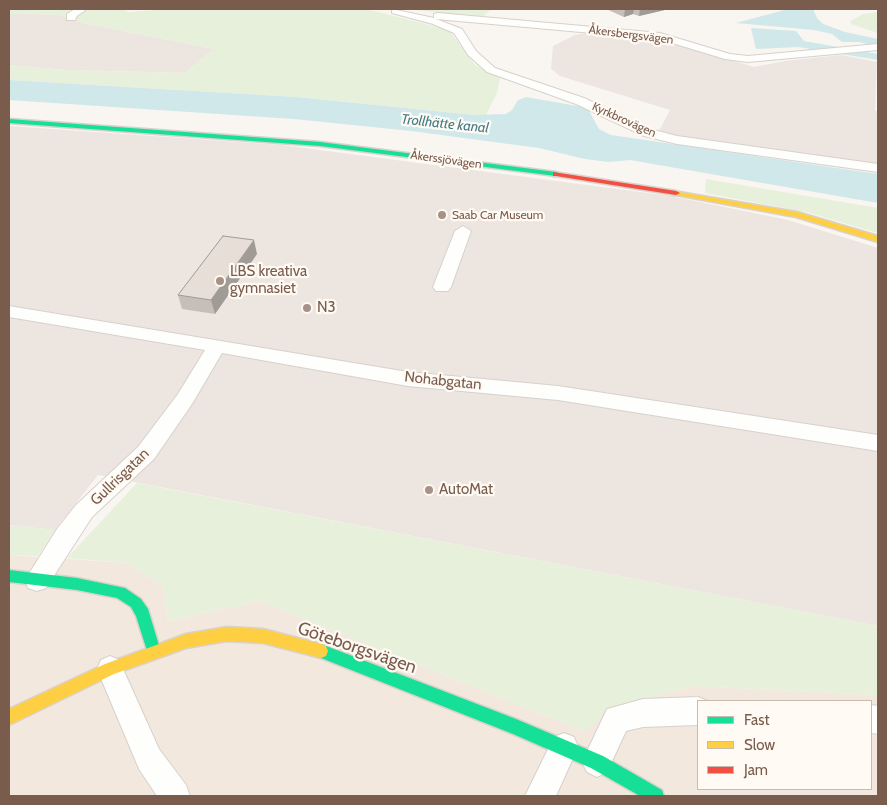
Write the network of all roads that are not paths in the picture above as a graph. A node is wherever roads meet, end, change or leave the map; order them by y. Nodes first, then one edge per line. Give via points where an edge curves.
1 (82, 9) edge
2 (392, 11) joint
3 (71, 18) dead end
4 (875, 48) edge
5 (9, 120) edge
6 (878, 168) edge
7 (464, 231) dead end
8 (878, 239) edge
9 (442, 286) dead end
10 (9, 311) edge
11 (216, 346) junction
12 (878, 443) edge
13 (9, 576) edge
14 (37, 580) junction
15 (154, 652) junction
16 (110, 669) junction
17 (697, 711) edge
18 (9, 717) edge
19 (564, 747) junction
20 (596, 762) junction
21 (175, 796) edge
22 (540, 796) edge
23 (656, 796) edge

1 - 3 street
2 - 4 street, Åkersbergsvägen via 651,35 680,40 729,57 748,59
2 - 6 street, Kyrkbrovägen via 437,22 458,31 472,53 491,70 580,101 649,133 677,140
5 - 8 street, Åkerssjövägen via 320,144 621,182 798,215
7 - 9 street
10 - 11 street, Nohabgatan
11 - 12 street, Nohabgatan via 408,379 558,392
11 - 14 street, Gullrisgatan via 185,399 146,453 84,511
13 - 14 street
14 - 15 street via 120,592 136,603 143,614
15 - 16 street, Göteborgsvägen
15 - 19 street, Göteborgsvägen via 186,641 227,634 262,636 298,644 333,654
16 - 18 street, Göteborgsvägen
16 - 21 street via 149,759
17 - 20 street via 617,719
19 - 20 street, Göteborgsvägen
19 - 22 street
20 - 23 street, Göteborgsvägen

